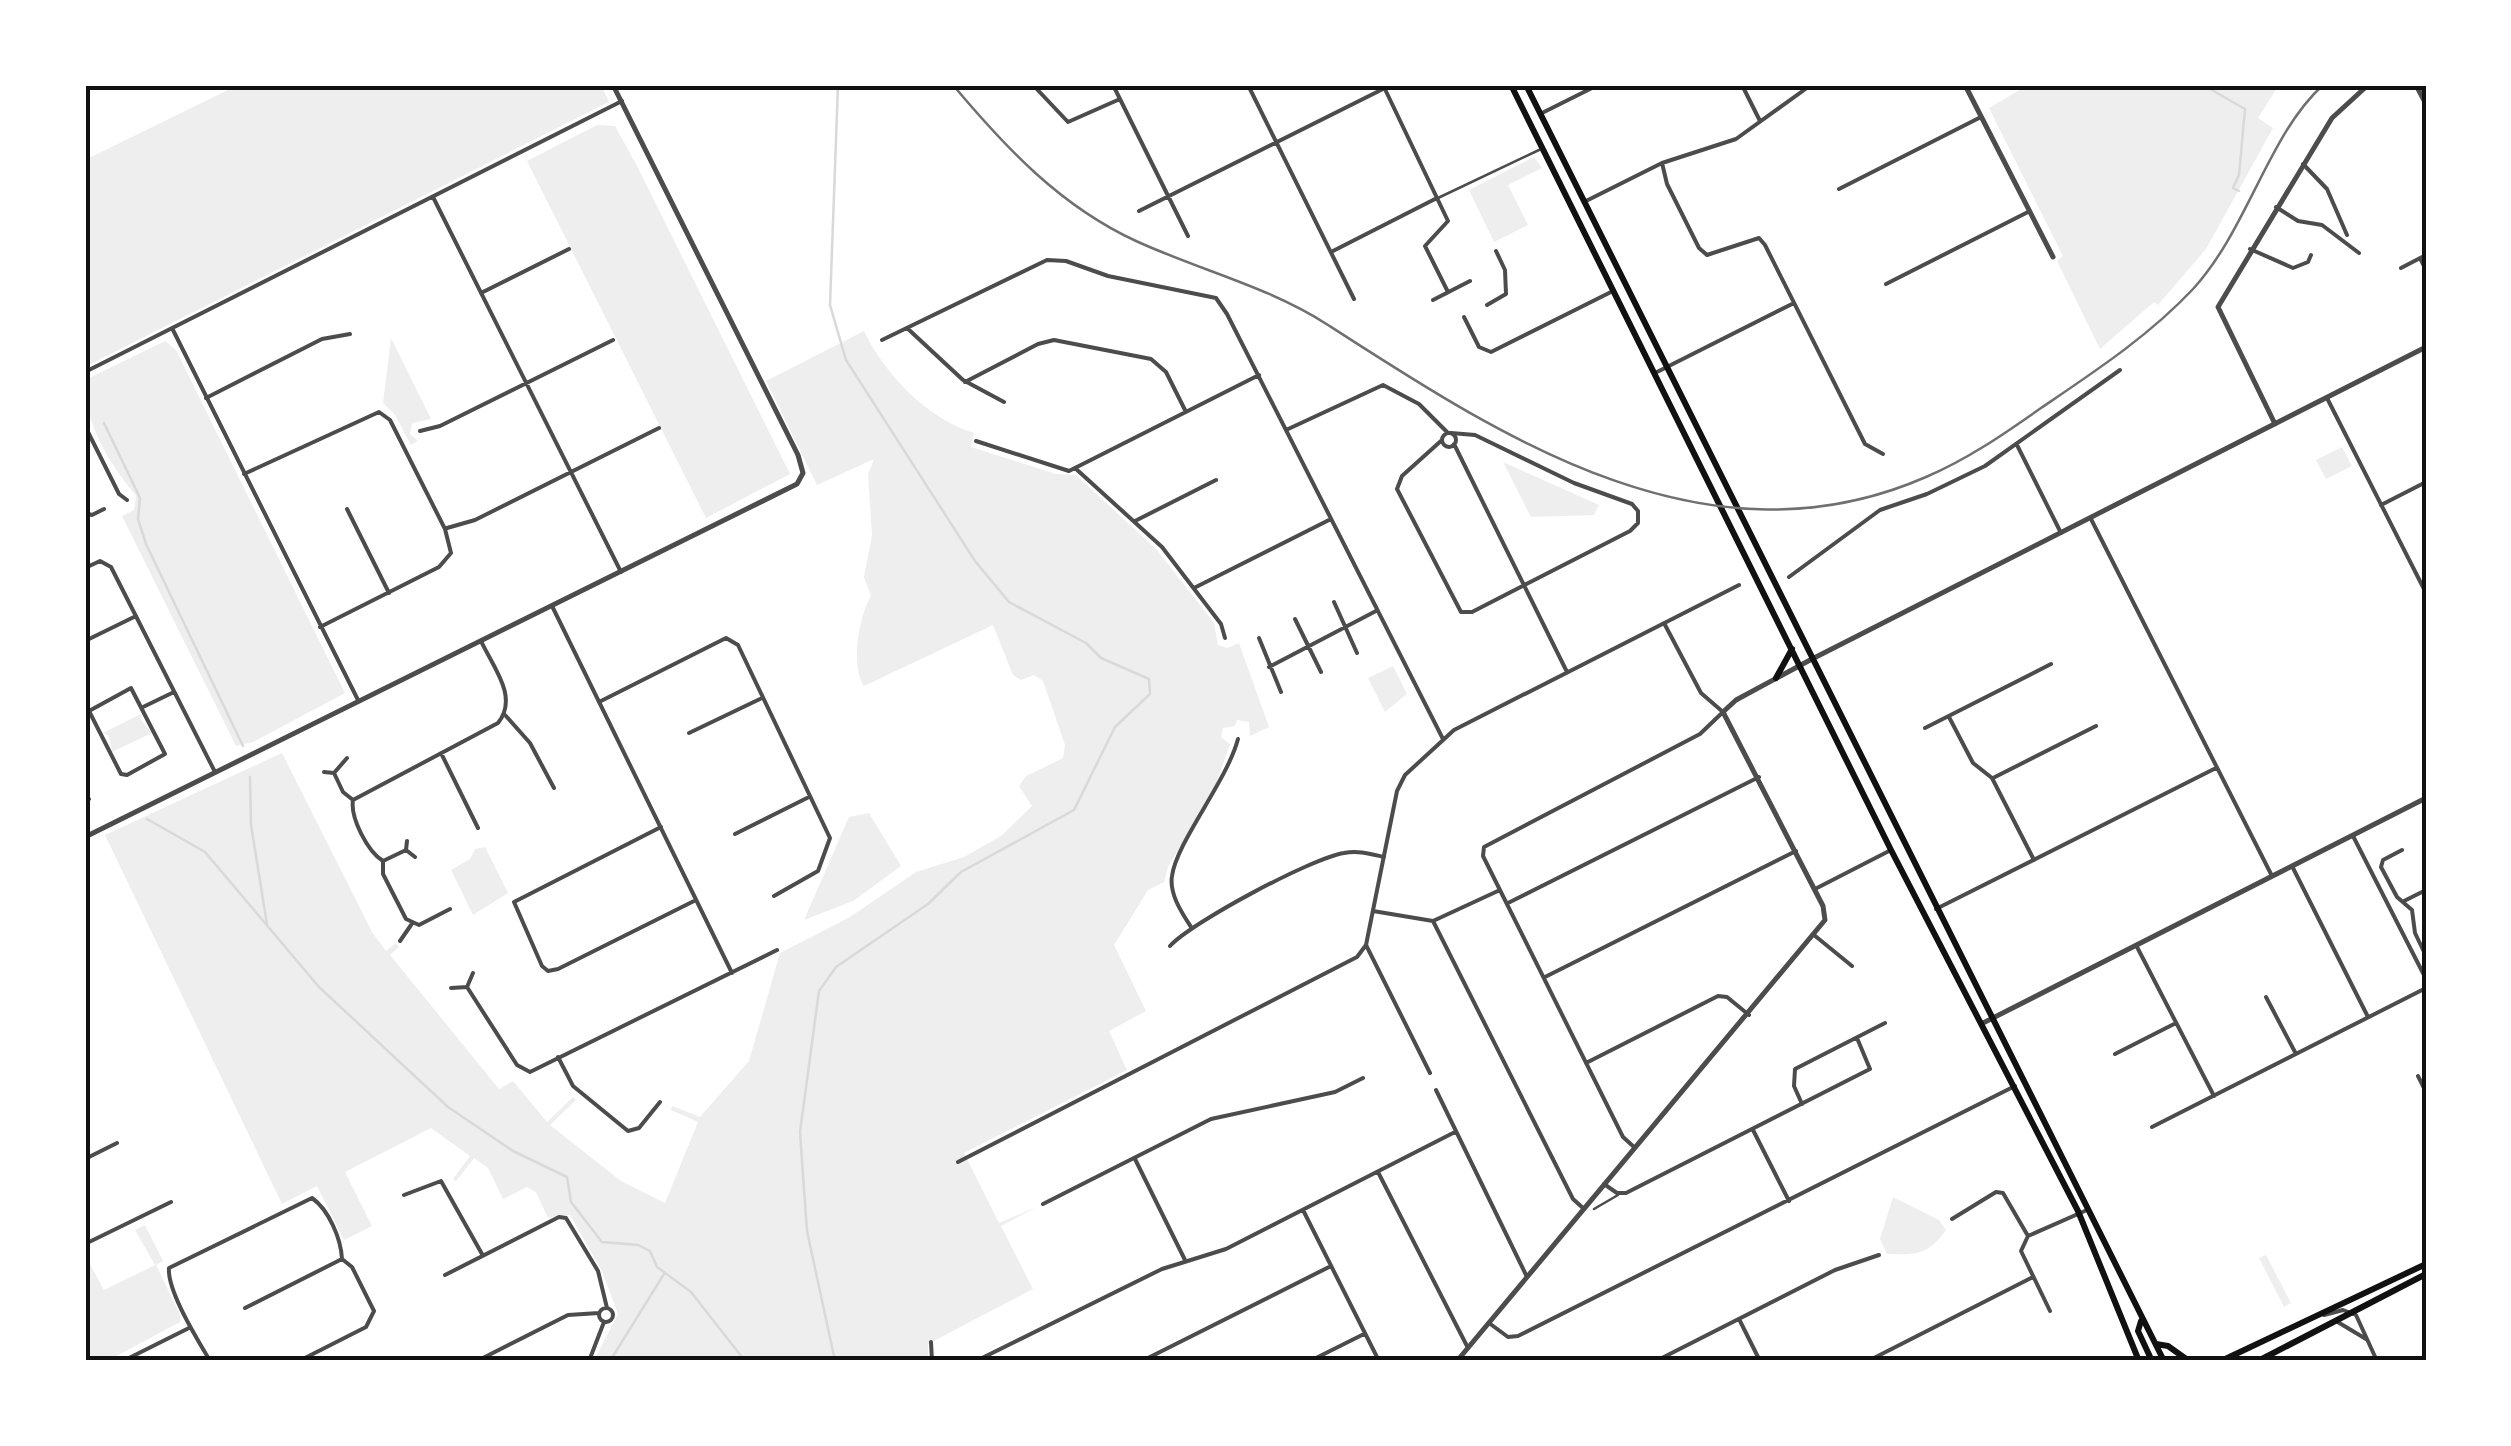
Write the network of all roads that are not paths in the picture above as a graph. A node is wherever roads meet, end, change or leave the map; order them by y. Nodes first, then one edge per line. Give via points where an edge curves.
1 (613, 85) edge
2 (1033, 85) edge
3 (1114, 85) edge
4 (1248, 85) edge
5 (1392, 85) edge
6 (1510, 85) edge
7 (1526, 85) edge
8 (1598, 85) edge
9 (1742, 85) edge
10 (1811, 85) edge
11 (1966, 85) edge
12 (2368, 85) edge
13 (2416, 85) edge
14 (1384, 87) edge
15 (1120, 99) junction
16 (622, 101) junction
17 (2426, 104) edge
18 (1540, 114) junction
19 (1981, 117) junction
20 (1760, 122) junction
21 (1276, 142) junction
22 (1542, 148) junction
23 (1662, 163) junction
24 (2303, 164) junction
25 (1839, 189) dead end
26 (1168, 196) junction
27 (432, 197) junction
28 (1437, 198) junction
29 (1584, 202) junction
30 (2276, 207) junction
31 (1138, 211) dead end
32 (2028, 212) junction
33 (2346, 235) dead end
34 (1188, 236) dead end
35 (2250, 249) junction
36 (568, 250) dead end
37 (1496, 251) dead end
38 (1331, 252) junction
39 (2311, 254) dead end
40 (2359, 254) dead end
41 (2053, 257) dead end
42 (2423, 257) edge
43 (2401, 268) dead end
44 (2426, 270) edge
45 (1470, 281) dead end
46 (1886, 284) dead end
47 (1448, 292) junction
48 (1613, 292) junction
49 (481, 293) junction
50 (1354, 299) dead end
51 (1433, 300) dead end
52 (1794, 303) junction
53 (1486, 305) dead end
54 (1464, 317) dead end
55 (172, 328) junction
56 (907, 328) junction
57 (350, 334) dead end
58 (613, 340) dead end
59 (882, 340) dead end
60 (2426, 348) edge
61 (1666, 367) junction
62 (2120, 370) dead end
63 (85, 372) edge
64 (1654, 374) junction
65 (1258, 376) junction
66 (526, 382) junction
67 (965, 382) junction
68 (206, 398) junction
69 (2327, 398) junction
70 (1004, 402) dead end
71 (1186, 412) junction
72 (2274, 424) junction
73 (85, 426) edge
74 (659, 428) dead end
75 (1441, 429) junction
76 (1286, 430) junction
77 (420, 431) dead end
78 (1450, 433) junction
79 (976, 441) dead end
80 (1450, 441) junction
81 (2017, 445) junction
82 (1883, 454) dead end
83 (1076, 468) junction
84 (571, 472) junction
85 (244, 474) junction
86 (1216, 480) dead end
87 (2426, 482) edge
88 (127, 500) dead end
89 (2381, 505) junction
90 (347, 508) dead end
91 (104, 509) dead end
92 (85, 513) edge
93 (2090, 518) junction
94 (1330, 519) junction
95 (1134, 522) junction
96 (445, 529) junction
97 (2061, 533) junction
98 (85, 568) edge
99 (621, 572) junction
100 (1789, 577) dead end
101 (1739, 584) dead end
102 (1523, 585) junction
103 (1194, 588) junction
104 (389, 592) junction
105 (2426, 594) edge
106 (1334, 602) dead end
107 (553, 608) junction
108 (1376, 611) junction
109 (136, 616) junction
110 (1295, 620) dead end
111 (1664, 623) junction
112 (320, 627) junction
113 (1346, 627) junction
114 (1224, 638) dead end
115 (1258, 638) dead end
116 (85, 641) edge
117 (481, 641) junction
118 (1310, 648) junction
119 (1792, 649) junction
120 (1358, 653) dead end
121 (1812, 660) junction
122 (2051, 664) dead end
123 (1800, 666) junction
124 (1270, 667) junction
125 (1321, 672) dead end
126 (1567, 672) junction
127 (1776, 678) junction
128 (174, 692) junction
129 (1281, 692) dead end
130 (760, 699) junction
131 (358, 702) junction
132 (598, 702) junction
133 (144, 707) junction
134 (1722, 712) junction
135 (505, 715) junction
136 (1949, 716) junction
137 (2096, 726) dead end
138 (1926, 728) dead end
139 (689, 733) dead end
140 (1238, 738) dead end
141 (1442, 740) junction
142 (441, 753) junction
143 (346, 758) dead end
144 (2216, 768) junction
145 (215, 772) junction
146 (324, 772) dead end
147 (334, 773) junction
148 (1759, 777) junction
149 (1992, 778) junction
150 (554, 788) dead end
151 (808, 798) junction
152 (354, 800) junction
153 (2426, 800) edge
154 (478, 828) dead end
155 (660, 828) junction
156 (735, 834) dead end
157 (2353, 835) junction
158 (85, 837) edge
159 (407, 841) dead end
160 (406, 850) junction
161 (1891, 850) junction
162 (2402, 850) dead end
163 (1796, 852) junction
164 (1384, 856) junction
165 (415, 857) dead end
166 (2034, 860) junction
167 (384, 861) junction
168 (2292, 866) junction
169 (2272, 876) junction
170 (1919, 878) junction
171 (1908, 884) junction
172 (1815, 889) junction
173 (1500, 890) junction
174 (2422, 892) dead end
175 (774, 896) dead end
176 (696, 900) junction
177 (2404, 901) junction
178 (1507, 904) junction
179 (450, 910) dead end
180 (1936, 910) junction
181 (1373, 911) junction
182 (1433, 921) junction
183 (411, 925) junction
184 (1191, 928) junction
185 (1814, 935) junction
186 (400, 941) dead end
187 (1366, 945) junction
188 (2136, 945) junction
189 (1170, 946) dead end
190 (777, 950) dead end
191 (2426, 954) edge
192 (1852, 966) dead end
193 (732, 973) junction
194 (474, 974) dead end
195 (1544, 978) junction
196 (2426, 979) edge
197 (467, 987) junction
198 (451, 988) dead end
199 (2426, 988) edge
200 (2266, 998) dead end
201 (1749, 1015) junction
202 (1995, 1016) junction
203 (2368, 1017) junction
204 (1983, 1022) junction
205 (1885, 1023) dead end
206 (2176, 1023) junction
207 (1857, 1038) junction
208 (2115, 1054) dead end
209 (2296, 1054) junction
210 (558, 1058) junction
211 (1586, 1063) junction
212 (1430, 1073) dead end
213 (2418, 1076) dead end
214 (1363, 1078) dead end
215 (2424, 1082) edge
216 (2015, 1086) junction
217 (1436, 1090) dead end
218 (2426, 1092) edge
219 (2214, 1096) junction
220 (660, 1102) dead end
221 (1802, 1104) junction
222 (2152, 1128) dead end
223 (1753, 1130) junction
224 (1456, 1132) junction
225 (117, 1143) dead end
226 (1634, 1148) junction
227 (85, 1159) edge
228 (1134, 1159) junction
229 (958, 1162) dead end
230 (1378, 1172) junction
231 (1604, 1184) junction
232 (1619, 1194) junction
233 (404, 1195) dead end
234 (1789, 1201) junction
235 (170, 1202) dead end
236 (1042, 1204) dead end
237 (1583, 1208) junction
238 (1302, 1210) junction
239 (1594, 1210) dead end
240 (2092, 1210) junction
241 (2078, 1212) junction
242 (1952, 1219) dead end
243 (2028, 1236) junction
244 (85, 1244) edge
245 (482, 1255) junction
246 (1880, 1255) dead end
247 (342, 1259) junction
248 (1185, 1260) junction
249 (2426, 1264) edge
250 (1331, 1266) junction
251 (2426, 1274) edge
252 (445, 1275) dead end
253 (1527, 1277) junction
254 (2034, 1277) junction
255 (245, 1308) dead end
256 (606, 1308) junction
257 (2050, 1311) dead end
258 (2351, 1312) junction
259 (599, 1313) junction
260 (2317, 1313) junction
261 (1739, 1319) junction
262 (2142, 1320) junction
263 (2336, 1320) junction
264 (604, 1322) junction
265 (1489, 1322) junction
266 (189, 1328) junction
267 (1364, 1334) junction
268 (2366, 1339) junction
269 (932, 1342) dead end
270 (2155, 1344) junction
271 (1468, 1348) junction
272 (123, 1361) edge
273 (210, 1361) edge
274 (298, 1361) edge
275 (477, 1361) edge
276 (589, 1361) edge
277 (932, 1361) edge
278 (976, 1361) edge
279 (1142, 1361) edge
280 (1310, 1361) edge
281 (1378, 1361) edge
282 (1457, 1361) edge
283 (1656, 1361) edge
284 (1760, 1361) edge
285 (1868, 1361) edge
286 (2139, 1361) edge
287 (2152, 1361) edge
288 (2164, 1361) edge
289 (2189, 1361) edge
290 (2221, 1361) edge
291 (2258, 1361) edge
292 (2376, 1361) edge

1 - 16 street
2 - 15 street via 1068,122
3 - 15 street
4 - 21 street
5 - 14 street
6 - 22 main road
7 - 18 main road
8 - 18 street
9 - 20 street
10 - 20 street
11 - 19 street
12 - 24 street via 2332,118
13 - 17 street
14 - 21 street
14 - 28 street
15 - 26 street
16 - 27 street
16 - 99 street via 803,473 791,489
18 - 29 main road
19 - 25 street
19 - 32 street
20 - 23 street via 1715,149
21 - 26 street
21 - 38 street
22 - 28 lane
22 - 48 main road
23 - 29 street
23 - 52 street via 1699,248 1718,254 1759,238
24 - 30 street
24 - 33 street via 2327,189
26 - 31 street
26 - 34 street
27 - 49 street
27 - 55 street
28 - 38 street
28 - 47 street via 1448,221 1426,246
29 - 61 main road
30 - 35 street
30 - 40 street via 2298,221 2322,225
32 - 41 street
32 - 46 street
35 - 39 street via 2293,268
35 - 72 street via 2218,307
36 - 49 street
37 - 53 street via 1506,294
38 - 50 street
42 - 43 street
42 - 44 street
45 - 47 street
47 - 51 street
48 - 54 street via 1491,352 1480,347
48 - 64 main road
49 - 66 street
52 - 61 street
52 - 82 street via 1865,444
55 - 63 street
55 - 68 street
56 - 59 street
56 - 65 street via 1035,264 1060,260 1216,298
56 - 67 street
57 - 68 street via 322,339
58 - 66 street
60 - 69 street
61 - 64 street
61 - 121 main road
62 - 81 street
64 - 119 main road
65 - 71 street
65 - 76 street
66 - 77 street
66 - 84 street
67 - 70 street
67 - 71 street via 1054,340 1152,359
68 - 85 street
69 - 72 street
69 - 89 street
71 - 83 street
72 - 93 street
73 - 88 street
74 - 84 street
75 - 76 street via 1418,404 1379,385
75 - 78 street
75 - 80 street
76 - 94 street
78 - 80 street
78 - 80 street
79 - 83 street via 1060,470
80 - 102 street
80 - 102 street via 1402,476 1398,489 1455,607 1469,613
80 - 102 street via 1479,436 1629,502 1640,515 1630,532
81 - 97 street
81 - 100 street via 1953,482 1863,519
83 - 95 street
84 - 96 street
84 - 99 street
85 - 96 street via 379,412 390,420
85 - 112 street
86 - 95 street
87 - 89 street
89 - 105 street
90 - 104 street
91 - 92 street
93 - 97 street
93 - 144 street
94 - 103 street
94 - 108 street
95 - 103 street
96 - 104 street via 452,544 448,560
97 - 121 street
98 - 109 street via 108,563
99 - 107 street
101 - 111 street
102 - 126 street
103 - 114 street
104 - 112 street
106 - 113 street
107 - 117 street
107 - 132 street
108 - 113 street
108 - 141 street
109 - 116 street
109 - 128 street
110 - 118 street
111 - 126 street
111 - 134 street via 1701,693
112 - 131 street
113 - 118 street
113 - 120 street
115 - 124 street
117 - 131 street
117 - 135 street via 507,697
118 - 124 street
118 - 125 street
119 - 123 main road
119 - 127 main road
121 - 123 street
121 - 170 main road
122 - 136 street
123 - 127 street
123 - 161 main road
124 - 129 street
126 - 141 street
127 - 134 street
128 - 133 street
128 - 145 street
130 - 132 street via 738,646 726,638
130 - 139 street
130 - 151 street
131 - 145 street
132 - 155 street
133 - 133 street via 166,754 124,775 89,711 131,688
134 - 148 street
134 - 173 street via 1711,726 1484,847
135 - 142 street
135 - 150 street via 530,743
136 - 138 street
136 - 149 street via 1973,763
137 - 149 street
140 - 184 street via 1173,870 1173,890
141 - 164 street via 1400,781
142 - 152 street
142 - 154 street
143 - 147 street
144 - 166 street
144 - 169 street
145 - 158 street
146 - 147 street
147 - 152 street
148 - 163 street
148 - 178 street
149 - 166 street
151 - 156 street
151 - 175 street via 826,824 826,854 808,880
152 - 167 street via 353,813
153 - 157 street
155 - 176 street
155 - 176 street via 514,902 542,966 558,969
157 - 168 street
157 - 196 street
159 - 160 street
160 - 165 street
160 - 167 street
161 - 171 main road
161 - 172 street
162 - 177 street via 2380,863
163 - 172 street
163 - 195 street
164 - 181 street
164 - 184 street via 1336,855
166 - 180 street
167 - 183 street via 383,874
168 - 169 street
168 - 203 street
169 - 188 street
170 - 171 main road
170 - 180 main road
171 - 204 main road
172 - 185 street via 1826,912
173 - 178 street
173 - 182 street
174 - 177 street
176 - 193 street
177 - 191 street
178 - 195 street
179 - 183 street
180 - 202 main road
181 - 182 street
181 - 187 street
182 - 237 street
183 - 186 street
184 - 189 street
185 - 192 street
185 - 201 street
187 - 212 street
187 - 229 street via 1347,964
188 - 202 street
188 - 206 street
190 - 193 street
193 - 210 street
194 - 197 street
195 - 211 street
197 - 198 street
197 - 210 street via 523,1071
199 - 203 street
200 - 209 street
201 - 211 street via 1718,996
201 - 226 street
202 - 204 street
202 - 240 main road
203 - 209 street
204 - 216 main road
205 - 207 street
206 - 208 street
206 - 219 street
207 - 221 street via 1795,1070
207 - 221 street via 1870,1069
209 - 219 street
210 - 220 street via 573,1086 628,1131 640,1128
211 - 226 street
213 - 215 street
214 - 228 street via 1335,1092 1222,1115
215 - 218 street
216 - 234 street
216 - 241 main road
217 - 224 street
219 - 222 street
221 - 223 street
223 - 232 street
223 - 234 street
224 - 230 street
224 - 253 street
225 - 227 street
226 - 231 street
228 - 236 street
228 - 248 street
230 - 238 street
230 - 271 street
231 - 232 street
231 - 237 street
232 - 239 lane
233 - 245 street via 442,1181
234 - 265 street via 1518,1336 1508,1337
235 - 244 street
237 - 253 street
238 - 248 street via 1226,1249
238 - 250 street
240 - 241 street
240 - 262 main road
241 - 243 street
241 - 286 main road
242 - 243 street via 2003,1193
243 - 254 street via 2020,1248
245 - 252 street
245 - 256 street via 566,1218 598,1270
246 - 261 street
247 - 255 street
247 - 266 street via 318,1201 304,1199 172,1264 168,1274
247 - 274 street via 370,1302 372,1320
248 - 278 street
249 - 260 main road
250 - 267 street
250 - 279 street
251 - 258 main road
253 - 265 street
254 - 257 street
254 - 285 street
256 - 259 street
256 - 264 street via 613,1316
258 - 260 street
258 - 263 main road
258 - 268 street
259 - 264 street
259 - 275 street via 568,1315
260 - 290 main road
261 - 283 street
261 - 284 street
262 - 270 main road
262 - 287 main road via 2138,1331
263 - 268 street
263 - 291 main road
264 - 276 street
265 - 271 street
266 - 272 street
266 - 273 street
267 - 280 street
267 - 281 street
268 - 292 street
269 - 277 street
270 - 288 main road
270 - 289 main road
271 - 282 street

